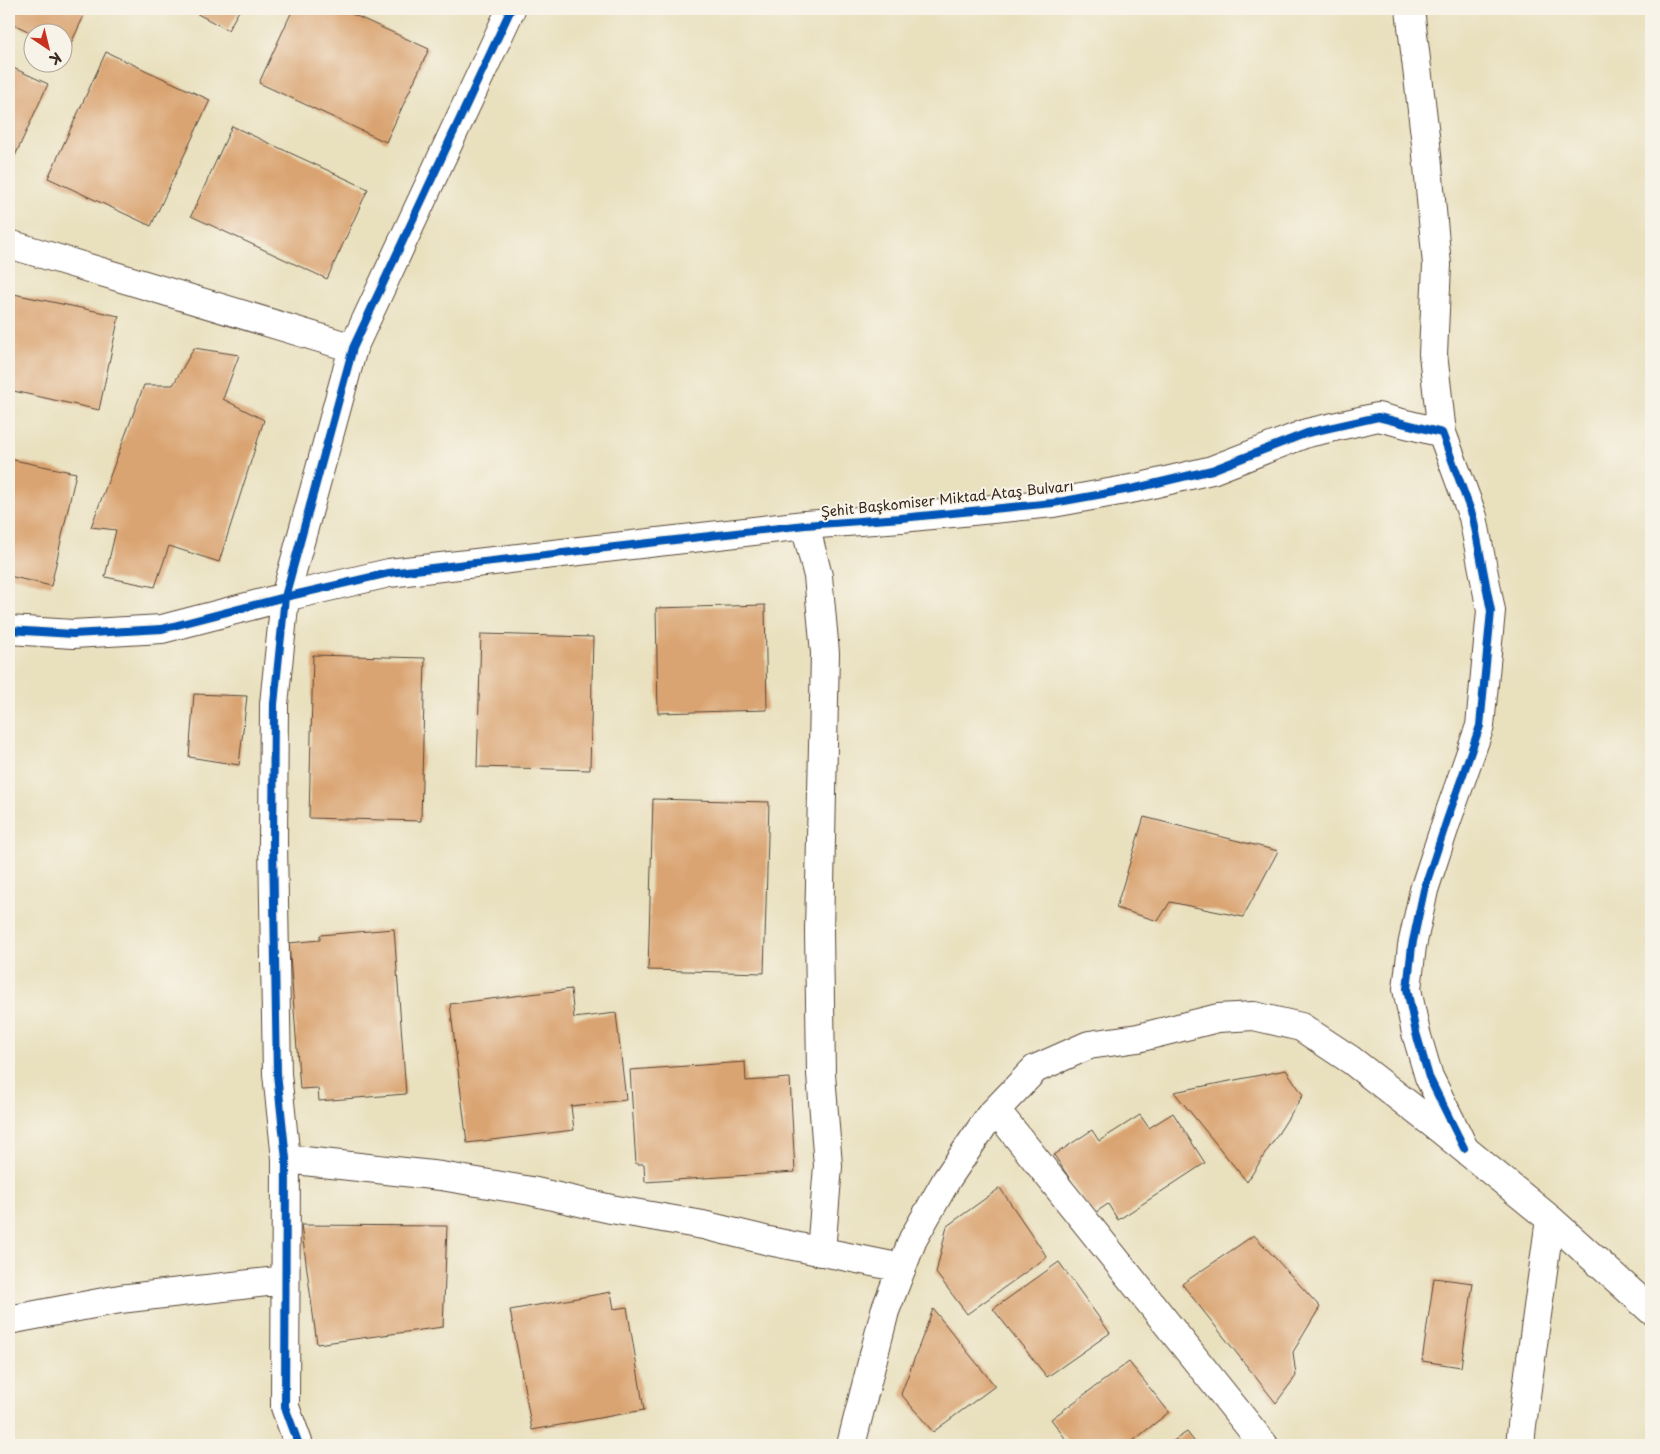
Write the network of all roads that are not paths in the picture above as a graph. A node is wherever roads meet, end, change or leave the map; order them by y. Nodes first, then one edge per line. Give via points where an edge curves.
1 (511, 9) edge
2 (1410, 9) edge
3 (9, 244) edge
4 (353, 348) junction
5 (1442, 433) junction
6 (805, 525) junction
7 (285, 597) junction
8 (9, 630) edge
9 (996, 1110) junction
10 (1464, 1148) junction
11 (286, 1159) junction
12 (1550, 1219) junction
13 (821, 1252) junction
14 (902, 1268) junction
15 (285, 1280) junction
16 (1651, 1310) edge
17 (9, 1320) edge
18 (299, 1445) edge
19 (851, 1445) edge
20 (1264, 1445) edge
21 (1520, 1445) edge

1 - 4 street
2 - 5 street via 1437,265 1433,354
3 - 4 street
4 - 7 street
5 - 6 street, Şehit Başkomiser Miktad Ataş Bulvarı via 1378,417 1307,433 1212,470 1136,488 1044,504
5 - 10 street via 1473,517 1492,611 1480,726 1424,890 1407,989 1429,1077
6 - 7 street, Şehit Başkomiser Miktad Ataş Bulvarı via 390,573
6 - 13 street via 818,576 825,653 820,1074 828,1166
7 - 8 street, Şehit Başkomiser Miktad Ataş Bulvarı via 162,629 73,634
7 - 11 street via 274,704 273,843 277,1074
9 - 10 street via 1035,1069 1090,1045 1138,1038 1218,1018 1254,1016 1301,1027 1351,1060
9 - 14 street via 946,1179 913,1239
9 - 20 street
10 - 12 street
11 - 13 street via 441,1176 703,1225
11 - 15 street
12 - 16 street
12 - 21 street
13 - 14 street
14 - 19 street via 885,1311
15 - 17 street via 120,1299
15 - 18 street via 285,1407

